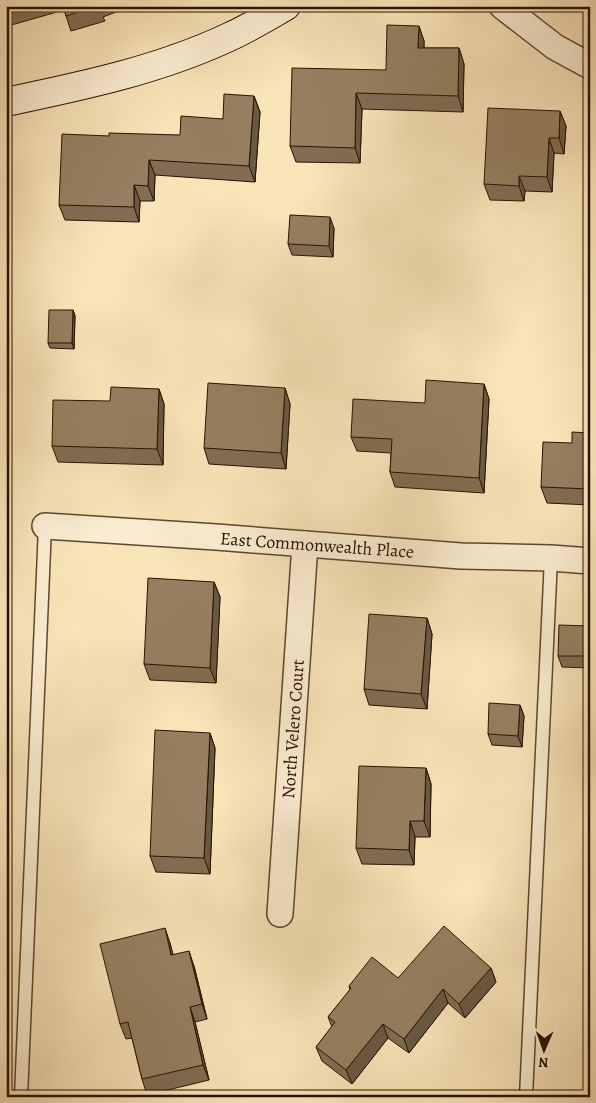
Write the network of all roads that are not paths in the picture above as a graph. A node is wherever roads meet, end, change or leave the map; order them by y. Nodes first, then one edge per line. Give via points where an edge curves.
1 (286, 6) edge
2 (502, 6) edge
3 (590, 66) edge
4 (6, 102) edge
5 (45, 526) joint
6 (306, 544) junction
7 (551, 558) junction
8 (590, 561) edge
9 (280, 914) dead end
10 (21, 1097) edge
11 (526, 1097) edge

1 - 4 street via 230,37 159,65
2 - 3 street via 555,47
5 - 6 street, East Commonwealth Place
5 - 10 lane
6 - 7 street, East Commonwealth Place via 461,556
6 - 9 street, North Velero Court
7 - 8 street, East Commonwealth Place
7 - 11 lane

